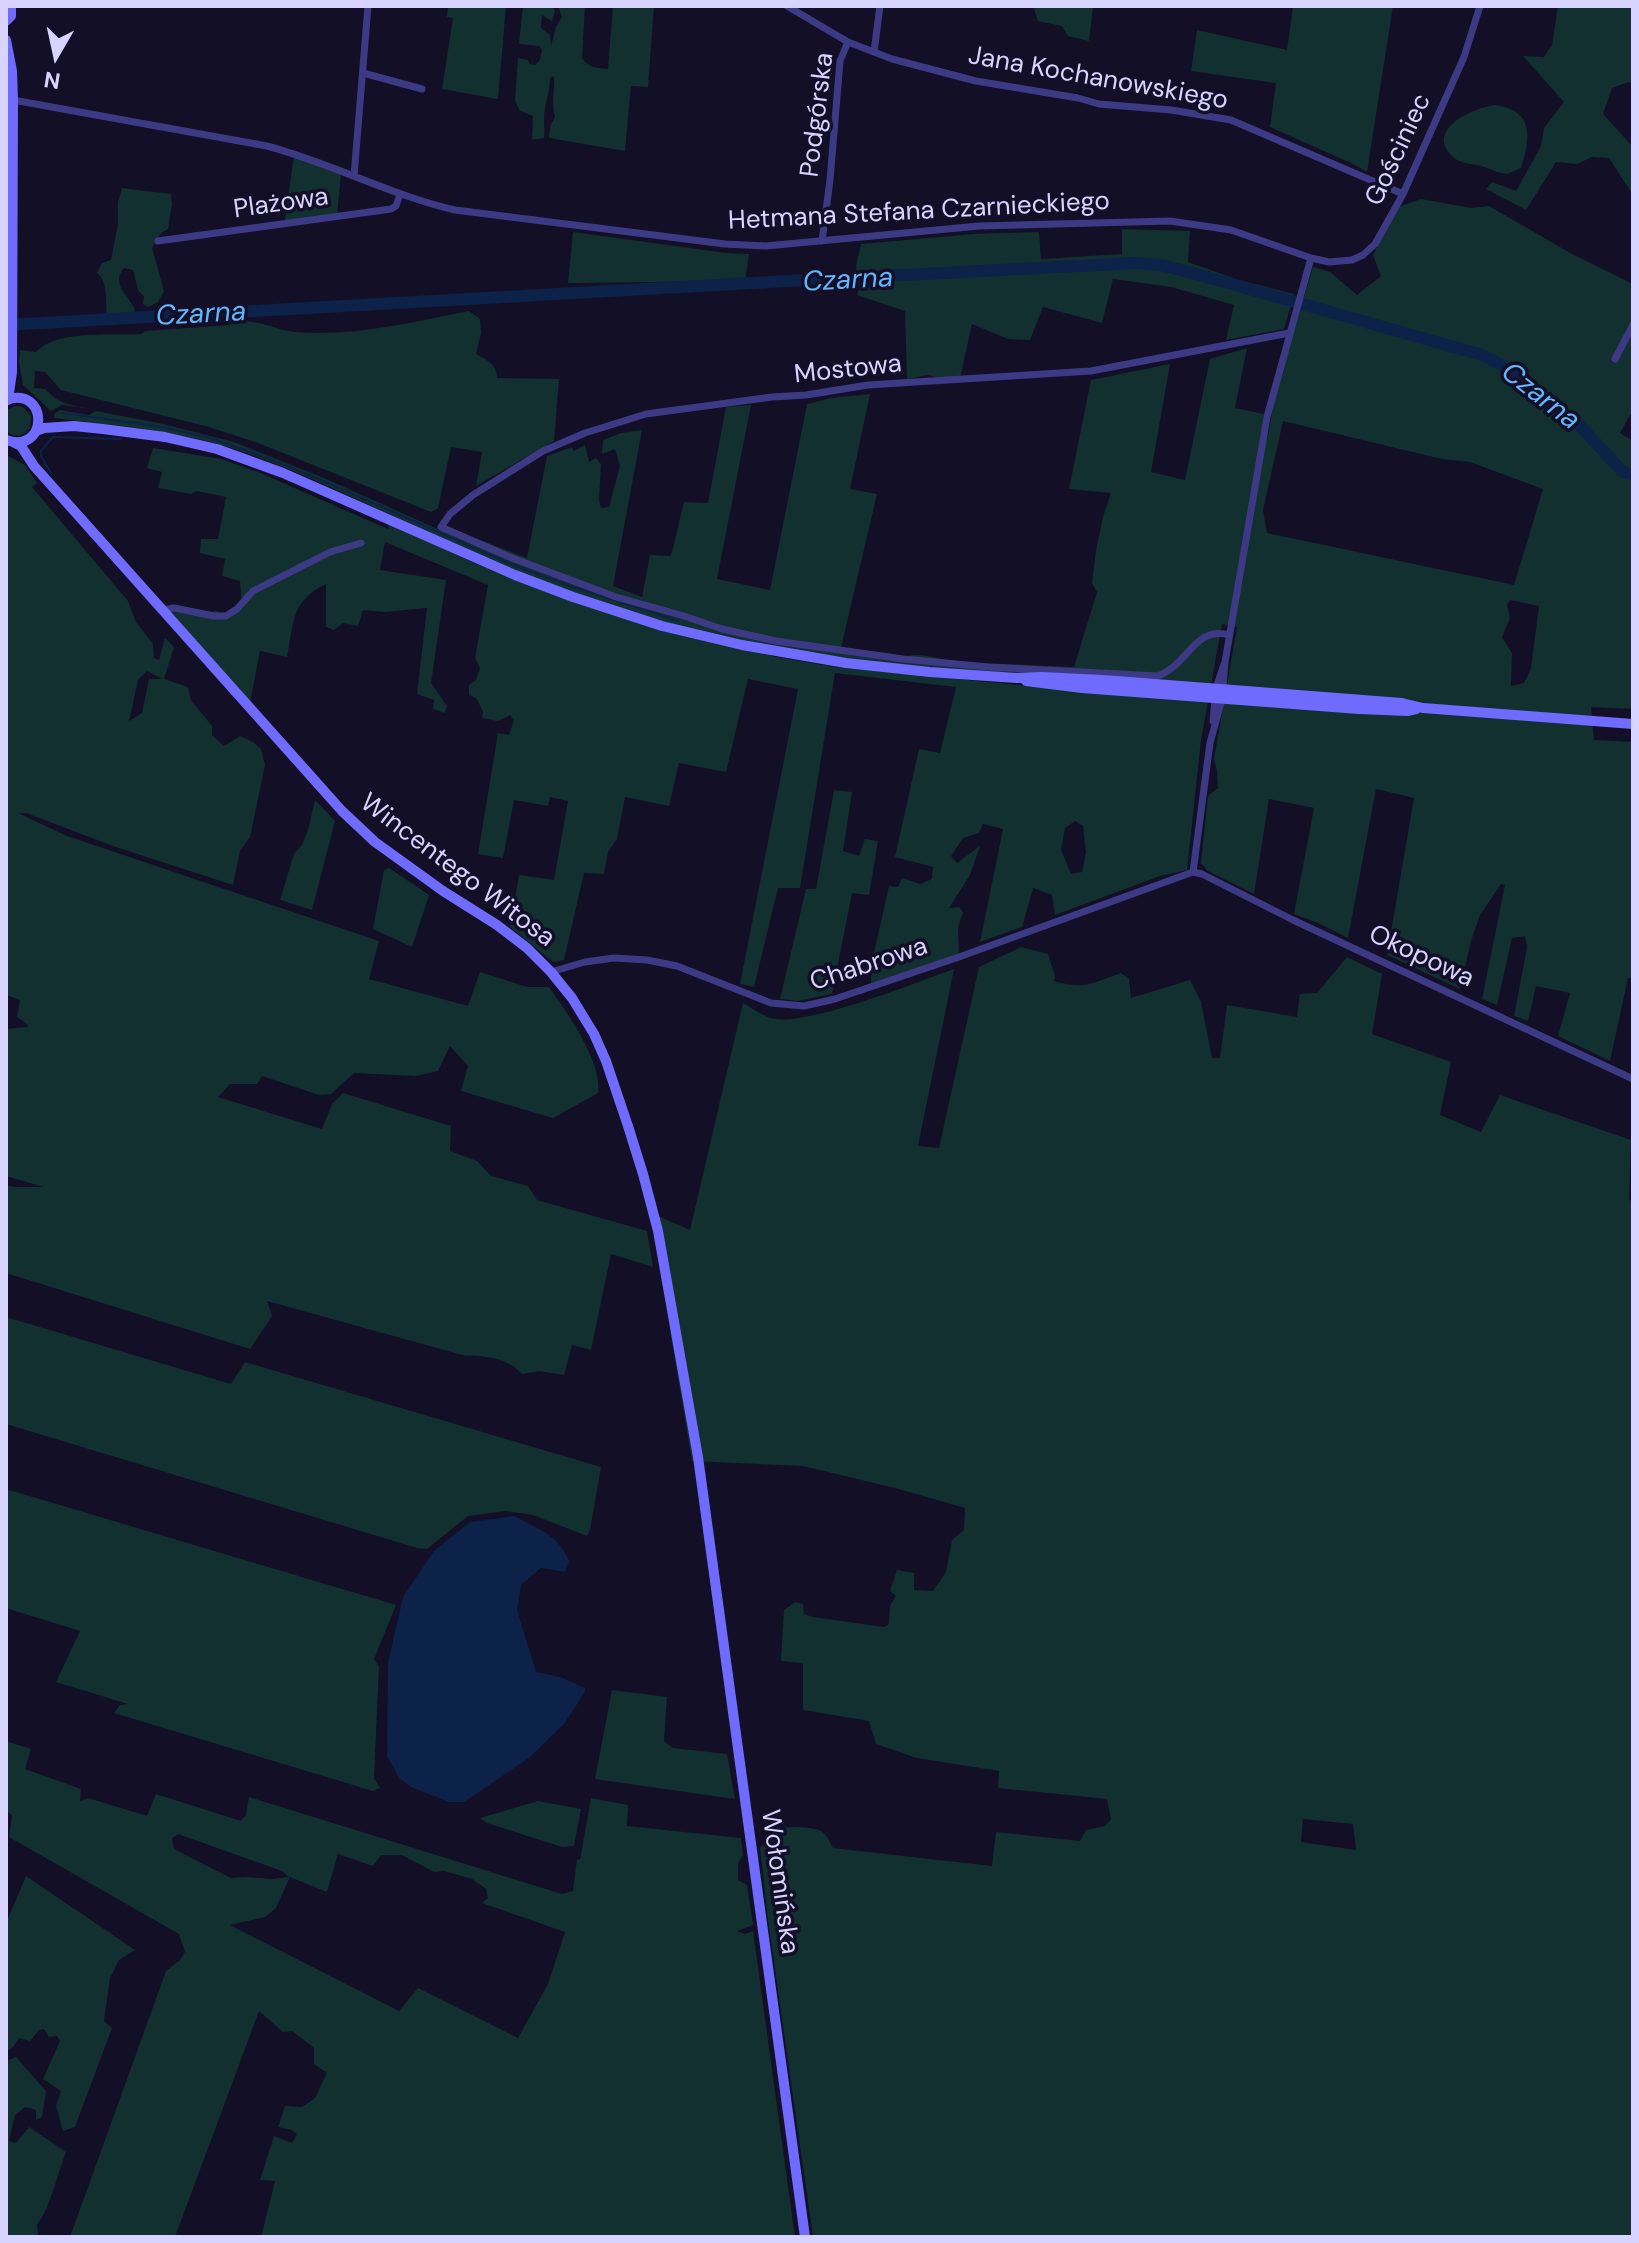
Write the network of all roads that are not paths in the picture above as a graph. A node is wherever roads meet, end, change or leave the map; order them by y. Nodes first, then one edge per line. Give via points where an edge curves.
1 (11, 6) edge
2 (368, 6) edge
3 (787, 6) edge
4 (880, 6) edge
5 (1480, 6) edge
6 (6, 21) edge
7 (6, 40) edge
8 (848, 42) junction
9 (874, 52) junction
10 (363, 73) junction
11 (422, 89) dead end
12 (13, 100) junction
13 (354, 176) junction
14 (400, 194) junction
15 (1403, 194) junction
16 (158, 241) dead end
17 (822, 241) junction
18 (1311, 258) junction
19 (1633, 325) edge
20 (1289, 333) junction
21 (1615, 359) dead end
22 (12, 372) junction
23 (23, 399) junction
24 (7, 400) edge
25 (38, 416) junction
26 (74, 426) junction
27 (34, 434) junction
28 (10, 441) edge
29 (41, 472) junction
30 (361, 543) dead end
31 (163, 610) junction
32 (1229, 635) junction
33 (1219, 694) junction
34 (1633, 724) edge
35 (1193, 872) junction
36 (551, 972) junction
37 (1633, 1079) edge
38 (709, 1532) joint
39 (805, 2237) edge

1 - 6 main road
2 - 10 street
3 - 8 street, Jana Kochanowskiego
4 - 9 street, Podgórska
5 - 15 street, Gościniec via 1464,57
7 - 12 main road
8 - 9 street, Jana Kochanowskiego
8 - 17 street, Podgórska via 840,61
9 - 15 street, Jana Kochanowskiego via 976,81 1099,104 1231,120
10 - 11 street
10 - 13 street
12 - 13 street, Hetmana Stefana Czarnieckiego via 267,146
12 - 22 main road
13 - 14 street, Hetmana Stefana Czarnieckiego
14 - 16 street, Plażowa via 391,209
14 - 17 street, Hetmana Stefana Czarnieckiego via 455,210 735,245
15 - 18 street, Gościniec via 1380,237 1363,255 1338,263
17 - 18 street, Hetmana Stefana Czarnieckiego via 979,226 1170,221 1231,230
18 - 20 street
19 - 21 street
20 - 32 street via 1267,417
20 - 32 street, Mostowa via 1080,373 868,385 646,414 543,451 473,495 441,527 616,597 722,629 830,650 988,667 1158,676 1172,670 1207,635
22 - 23 main road
22 - 24 main road
23 - 24 main road
23 - 25 main road
25 - 26 main road
25 - 27 main road
26 - 27 main road
26 - 33 main road via 165,437 237,456 573,597 742,645 846,663
27 - 28 main road
27 - 29 main road, Wincentego Witosa via 31,449
28 - 29 main road, Wincentego Witosa via 21,446
29 - 31 main road, Wincentego Witosa
30 - 31 street via 330,552 253,591 226,616
31 - 36 main road, Wincentego Witosa via 357,826 497,925
32 - 33 street
33 - 34 main road via 1359,709 1423,708
33 - 35 street via 1212,714
35 - 36 street, Chabrowa via 959,957 804,1006 771,1003 677,966 647,960 614,958
35 - 37 street, Okopowa
36 - 38 main road, Wincentego Witosa via 594,1034 643,1174
38 - 39 main road, Wołomińska

